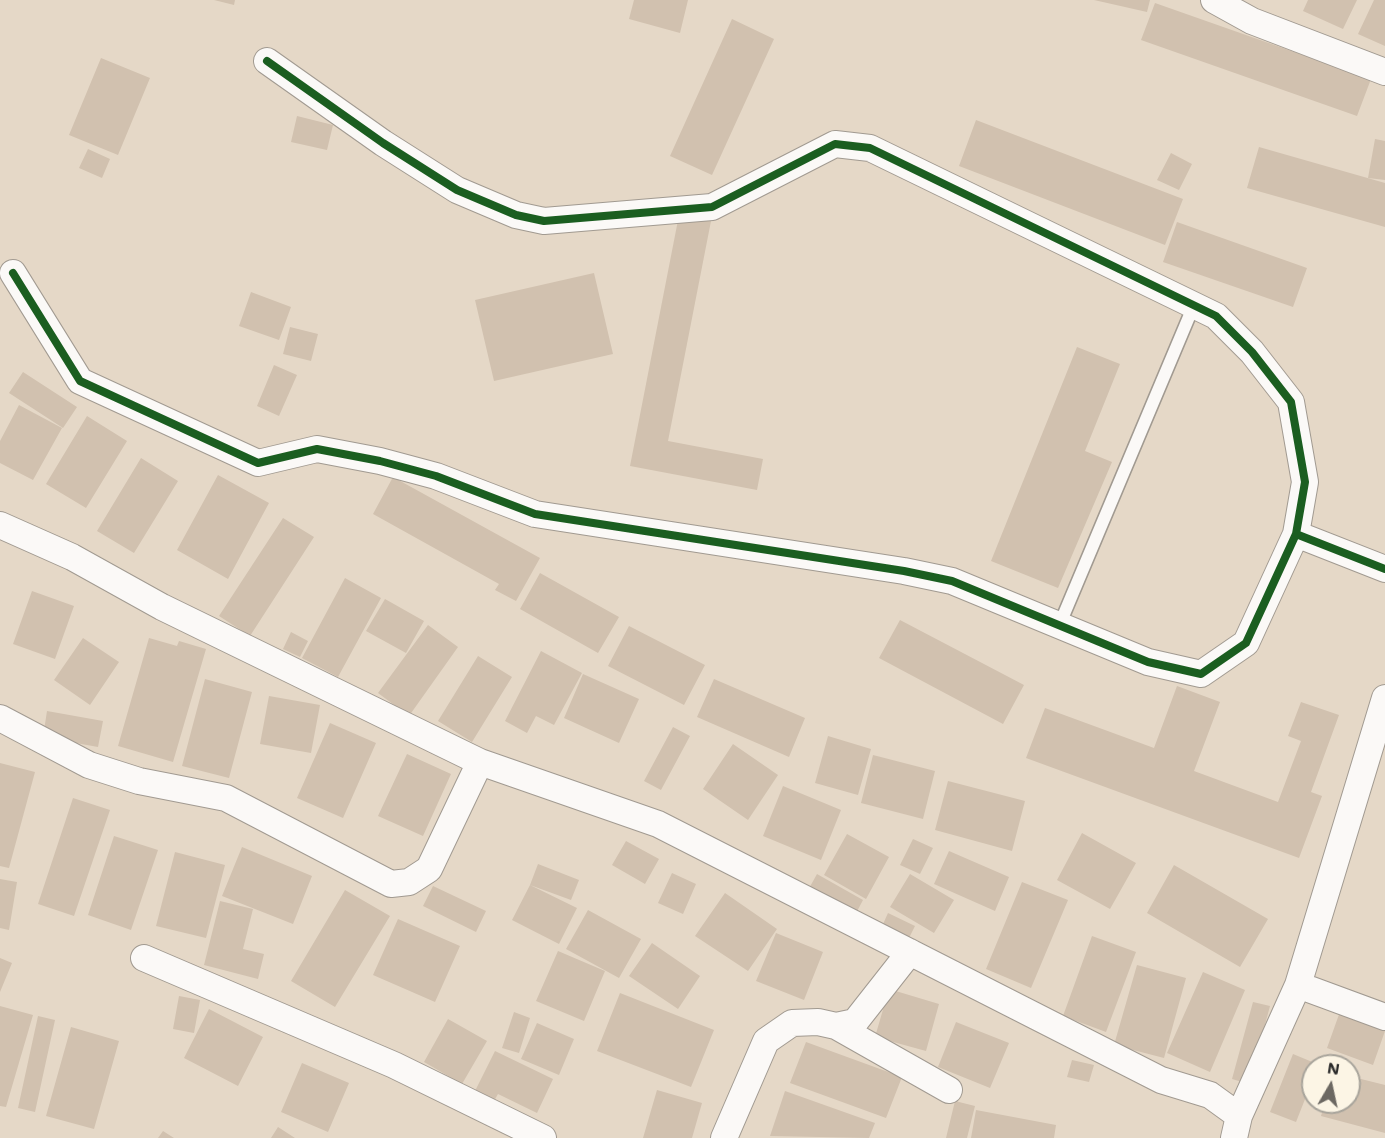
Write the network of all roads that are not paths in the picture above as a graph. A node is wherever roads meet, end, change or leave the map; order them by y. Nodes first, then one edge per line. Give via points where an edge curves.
1 (1214, 0) edge
2 (267, 61) dead end
3 (1385, 72) edge
4 (13, 273) dead end
5 (1194, 305) junction
6 (0, 525) edge
7 (1296, 534) junction
8 (1385, 569) edge
9 (1059, 626) junction
10 (1385, 698) edge
11 (0, 718) edge
12 (480, 762) junction
13 (910, 952) junction
14 (144, 958) dead end
15 (1298, 985) junction
16 (1385, 1017) edge
17 (836, 1026) junction
18 (949, 1090) dead end
19 (1237, 1127) edge
20 (543, 1138) edge
21 (724, 1138) edge

1 - 3 street via 1252,21
2 - 5 street via 457,190 516,215 544,221 712,207 835,144 870,148
4 - 9 street via 80,381 258,463 317,449 380,461 436,476 534,514 952,581
5 - 7 street via 1216,316 1245,345 1291,402 1305,482
5 - 9 lane
6 - 12 street via 72,557 162,607
7 - 8 street
7 - 9 street via 1246,643 1201,674 1148,662
10 - 15 street
11 - 12 street via 89,765 139,781 226,798 391,884 409,882 429,869
12 - 13 street via 658,824
13 - 17 street via 855,1022
13 - 19 street via 1161,1080 1210,1095
14 - 20 street via 394,1065
15 - 16 street
15 - 19 street
17 - 18 street
17 - 21 street via 792,1023 766,1041

